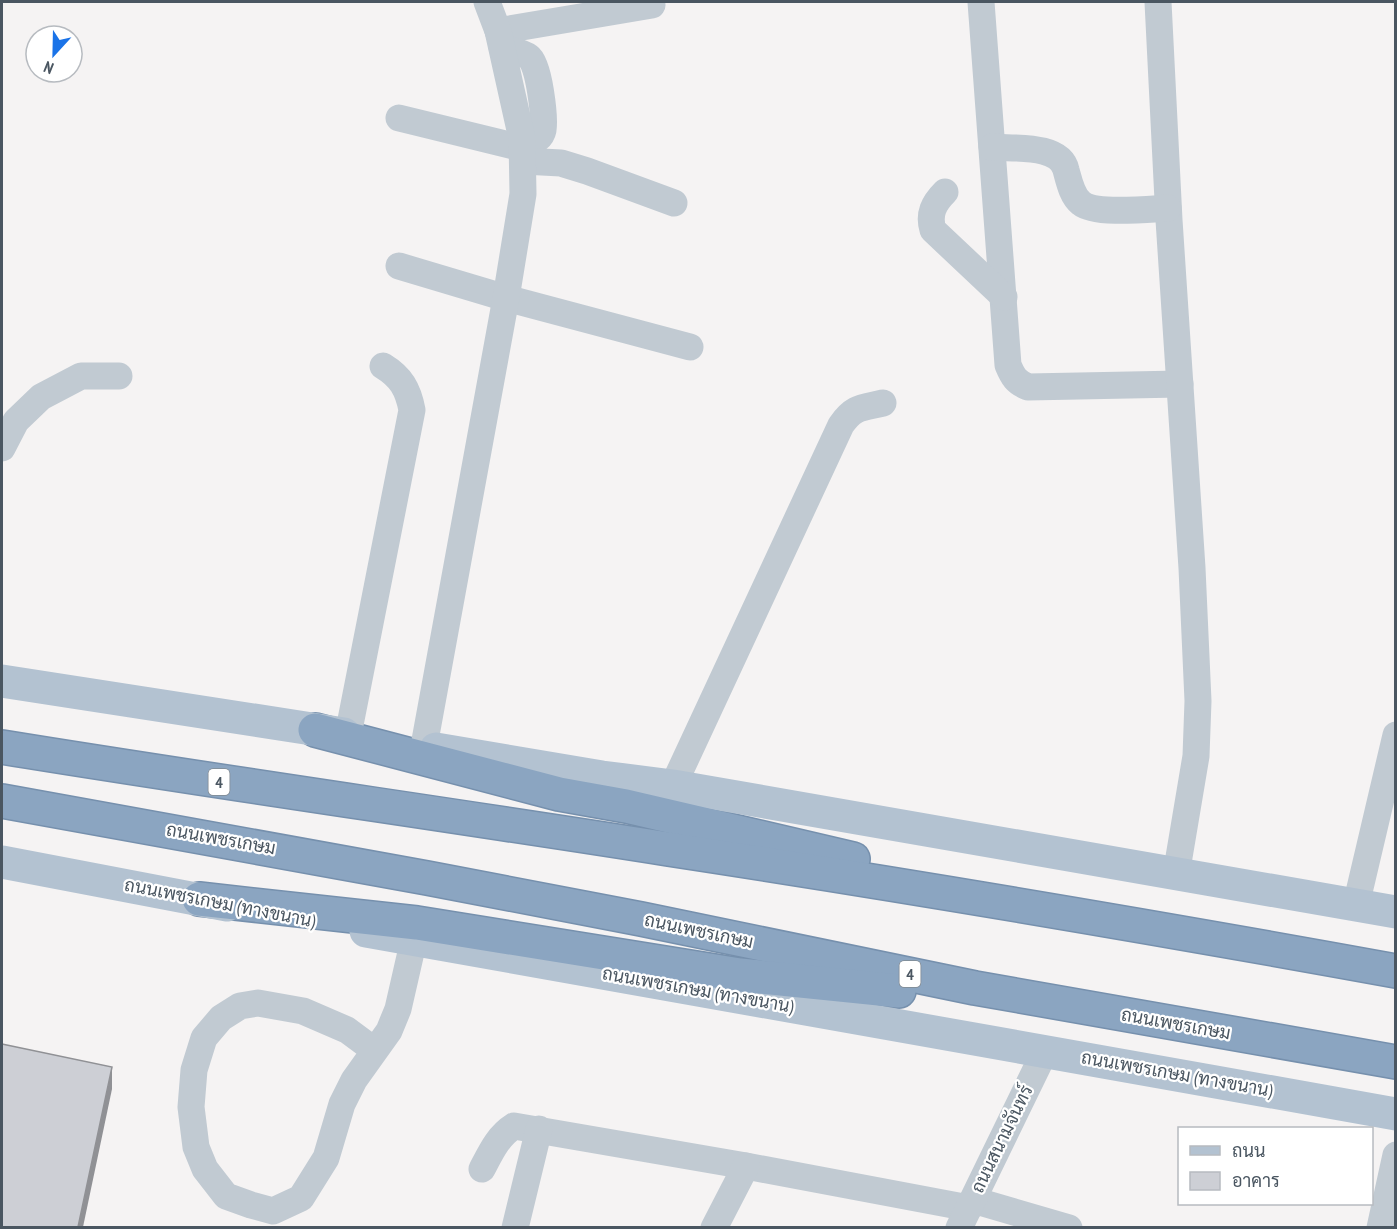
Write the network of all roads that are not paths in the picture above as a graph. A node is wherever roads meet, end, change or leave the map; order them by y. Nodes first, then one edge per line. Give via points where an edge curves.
1 (487, 2) edge
2 (981, 2) edge
3 (1158, 2) edge
4 (652, 5) dead end
5 (500, 39) junction
6 (399, 118) dead end
7 (992, 147) junction
8 (522, 154) junction
9 (945, 192) dead end
10 (674, 202) dead end
11 (1168, 208) junction
12 (399, 266) dead end
13 (1004, 297) junction
14 (506, 298) junction
15 (690, 347) dead end
16 (383, 366) dead end
17 (119, 376) dead end
18 (1180, 384) junction
19 (883, 403) dead end
20 (2, 448) edge
21 (2, 681) edge
22 (315, 730) junction
23 (348, 735) junction
24 (1395, 740) edge
25 (424, 746) junction
26 (2, 747) edge
27 (673, 786) junction
28 (2, 801) edge
29 (1387, 806) edge
30 (2, 862) edge
31 (1176, 875) junction
32 (199, 899) junction
33 (1356, 905) junction
34 (1051, 910) junction
35 (1395, 912) edge
36 (414, 939) junction
37 (1395, 971) edge
38 (1113, 1013) junction
39 (374, 1050) junction
40 (1045, 1051) junction
41 (1395, 1062) edge
42 (1395, 1114) edge
43 (539, 1129) junction
44 (1395, 1155) edge
45 (746, 1166) junction
46 (482, 1168) dead end
47 (967, 1212) edge
48 (1060, 1226) edge
49 (515, 1227) edge
50 (714, 1227) edge
51 (1380, 1227) edge

1 - 5 street
2 - 7 street
3 - 11 street
4 - 5 street
5 - 8 street
6 - 8 street
7 - 11 street via 1046,151 1058,156 1080,203 1089,208
7 - 13 street
8 - 10 street via 587,171
8 - 14 street via 523,194
9 - 13 street via 933,208 933,230
11 - 18 street
12 - 14 street
13 - 18 street via 1008,365 1019,383 1028,387
14 - 15 street
14 - 25 street
16 - 23 street via 405,384 412,410
17 - 20 street via 81,376 41,397 16,421
18 - 31 street via 1198,701 1196,756
19 - 27 street via 849,413 841,425
21 - 22 main road
22 - 23 main road
22 - 34 highway via 559,794 778,840
23 - 25 main road
24 - 29 street
25 - 27 main road
26 - 34 highway, 4
27 - 31 main road
28 - 38 highway, ถนนเพชรเกษม / 4 via 272,848
29 - 33 street
30 - 32 main road, ถนนเพชรเกษม (ทางขนาน)
31 - 33 main road
32 - 36 main road, ถนนเพชรเกษม (ทางขนาน)
32 - 38 highway via 417,923 740,975
33 - 35 main road
34 - 37 highway, 4
36 - 39 street via 398,1009 389,1031
36 - 40 main road, ถนนเพชรเกษม (ทางขนาน)
38 - 41 highway, ถนนเพชรเกษม / 4
39 - 39 street via 342,1104 326,1158 301,1198 273,1211 226,1196 205,1169 199,1154 191,1107 194,1070 204,1038 221,1018 240,1006 258,1003 303,1011 346,1030
40 - 42 main road, ถนนเพชรเกษม (ทางขนาน)
40 - 47 street, ถนนสนามจันทร์
43 - 45 street
43 - 46 street via 514,1126 504,1132
43 - 49 street
44 - 51 street
45 - 47 street
45 - 50 street
47 - 48 street

